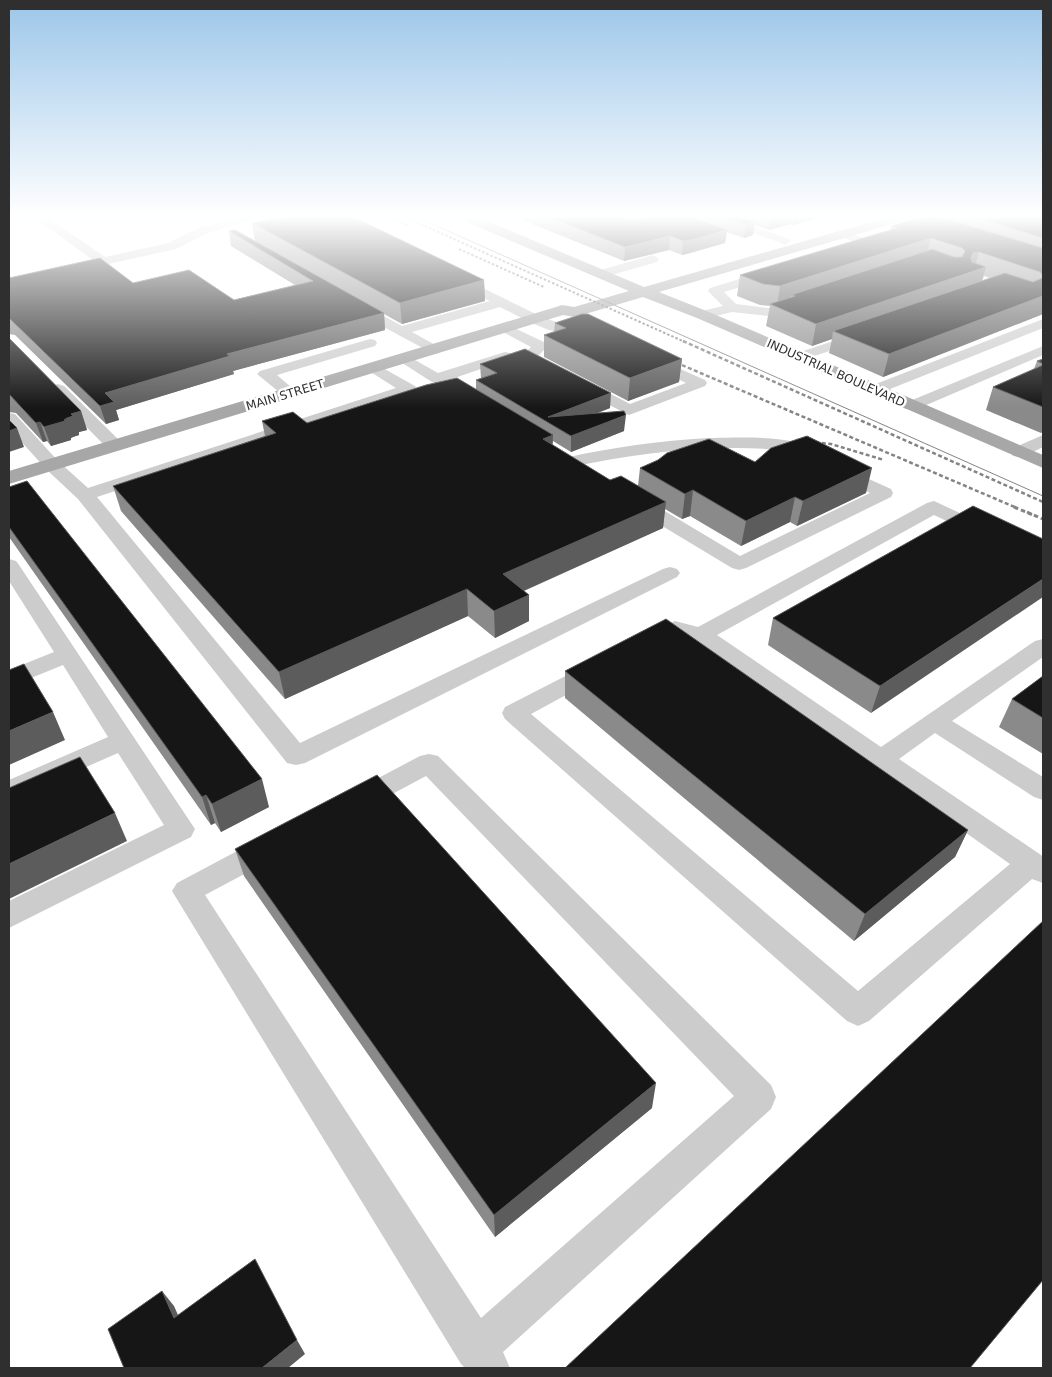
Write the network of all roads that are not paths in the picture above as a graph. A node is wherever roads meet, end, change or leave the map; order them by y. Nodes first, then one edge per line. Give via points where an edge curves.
1 (21, 279) edge
2 (456, 279) edge
3 (614, 279) edge
4 (663, 279) edge
5 (669, 279) edge
6 (753, 279) edge
7 (9, 282) edge
8 (635, 288) junction
9 (815, 300) edge
10 (349, 302) edge
11 (502, 302) junction
12 (732, 308) junction
13 (703, 315) junction
14 (535, 319) junction
15 (1043, 323) edge
16 (506, 328) junction
17 (400, 331) junction
18 (872, 332) edge
19 (598, 334) edge
20 (370, 343) dead end
21 (434, 350) junction
22 (1043, 350) edge
23 (640, 355) edge
24 (506, 356) edge
25 (799, 357) junction
26 (402, 359) junction
27 (374, 368) junction
28 (437, 379) junction
29 (49, 380) edge
30 (453, 389) edge
31 (874, 390) junction
32 (290, 393) junction
33 (912, 406) junction
34 (9, 418) edge
35 (1043, 440) edge
36 (115, 446) junction
37 (1019, 452) junction
38 (1043, 462) edge
39 (52, 465) junction
40 (9, 478) edge
41 (597, 478) edge
42 (622, 493) edge
43 (85, 495) junction
44 (1001, 540) edge
45 (9, 566) edge
46 (670, 573) dead end
47 (701, 635) junction
48 (1043, 646) edge
49 (67, 655) junction
50 (9, 679) edge
51 (934, 721) junction
52 (124, 741) junction
53 (882, 759) junction
54 (1043, 790) edge
55 (9, 791) edge
56 (334, 813) edge
57 (291, 836) edge
58 (1037, 867) edge
59 (9, 915) edge
60 (483, 1359) edge

1 - 7 street
2 - 11 street
3 - 8 main road, INDUSTRIAL BOULEVARD
4 - 8 main road, MAIN STREET
5 - 8 main road, MAIN STREET
6 - 12 street via 715,291
8 - 13 main road, INDUSTRIAL BOULEVARD
8 - 14 main road, MAIN STREET via 575,312 562,310
9 - 12 street via 778,313
10 - 17 street
11 - 14 street
11 - 17 street
12 - 13 street
13 - 25 main road, INDUSTRIAL BOULEVARD
14 - 16 main road, MAIN STREET
14 - 19 street via 565,330 590,330
15 - 31 street
16 - 21 main road, MAIN STREET
16 - 23 street via 541,346 528,357 629,410 699,383
17 - 21 street
18 - 25 street
20 - 32 street via 265,374
21 - 26 main road, MAIN STREET
22 - 33 street
24 - 28 street
25 - 31 main road, INDUSTRIAL BOULEVARD
26 - 27 main road, MAIN STREET
26 - 28 street
27 - 32 main road, MAIN STREET
27 - 43 street via 409,389
28 - 30 street
29 - 36 street
31 - 33 main road, INDUSTRIAL BOULEVARD
32 - 36 main road, MAIN STREET
33 - 37 main road, INDUSTRIAL BOULEVARD
34 - 39 street
35 - 37 street
36 - 39 main road, MAIN STREET
37 - 38 main road, INDUSTRIAL BOULEVARD
39 - 40 main road, MAIN STREET
39 - 43 street
41 - 42 street via 566,459 665,445 735,442 791,446 884,493 739,564
43 - 46 street via 296,756
44 - 47 street via 934,507
45 - 49 street
47 - 53 street
47 - 58 street via 675,628 514,713 858,1011
48 - 51 street
49 - 50 street
49 - 52 street
51 - 53 street
51 - 54 street
52 - 55 street
52 - 59 street via 181,828
53 - 58 street
56 - 60 street via 429,763 759,1097
57 - 60 street via 187,891

